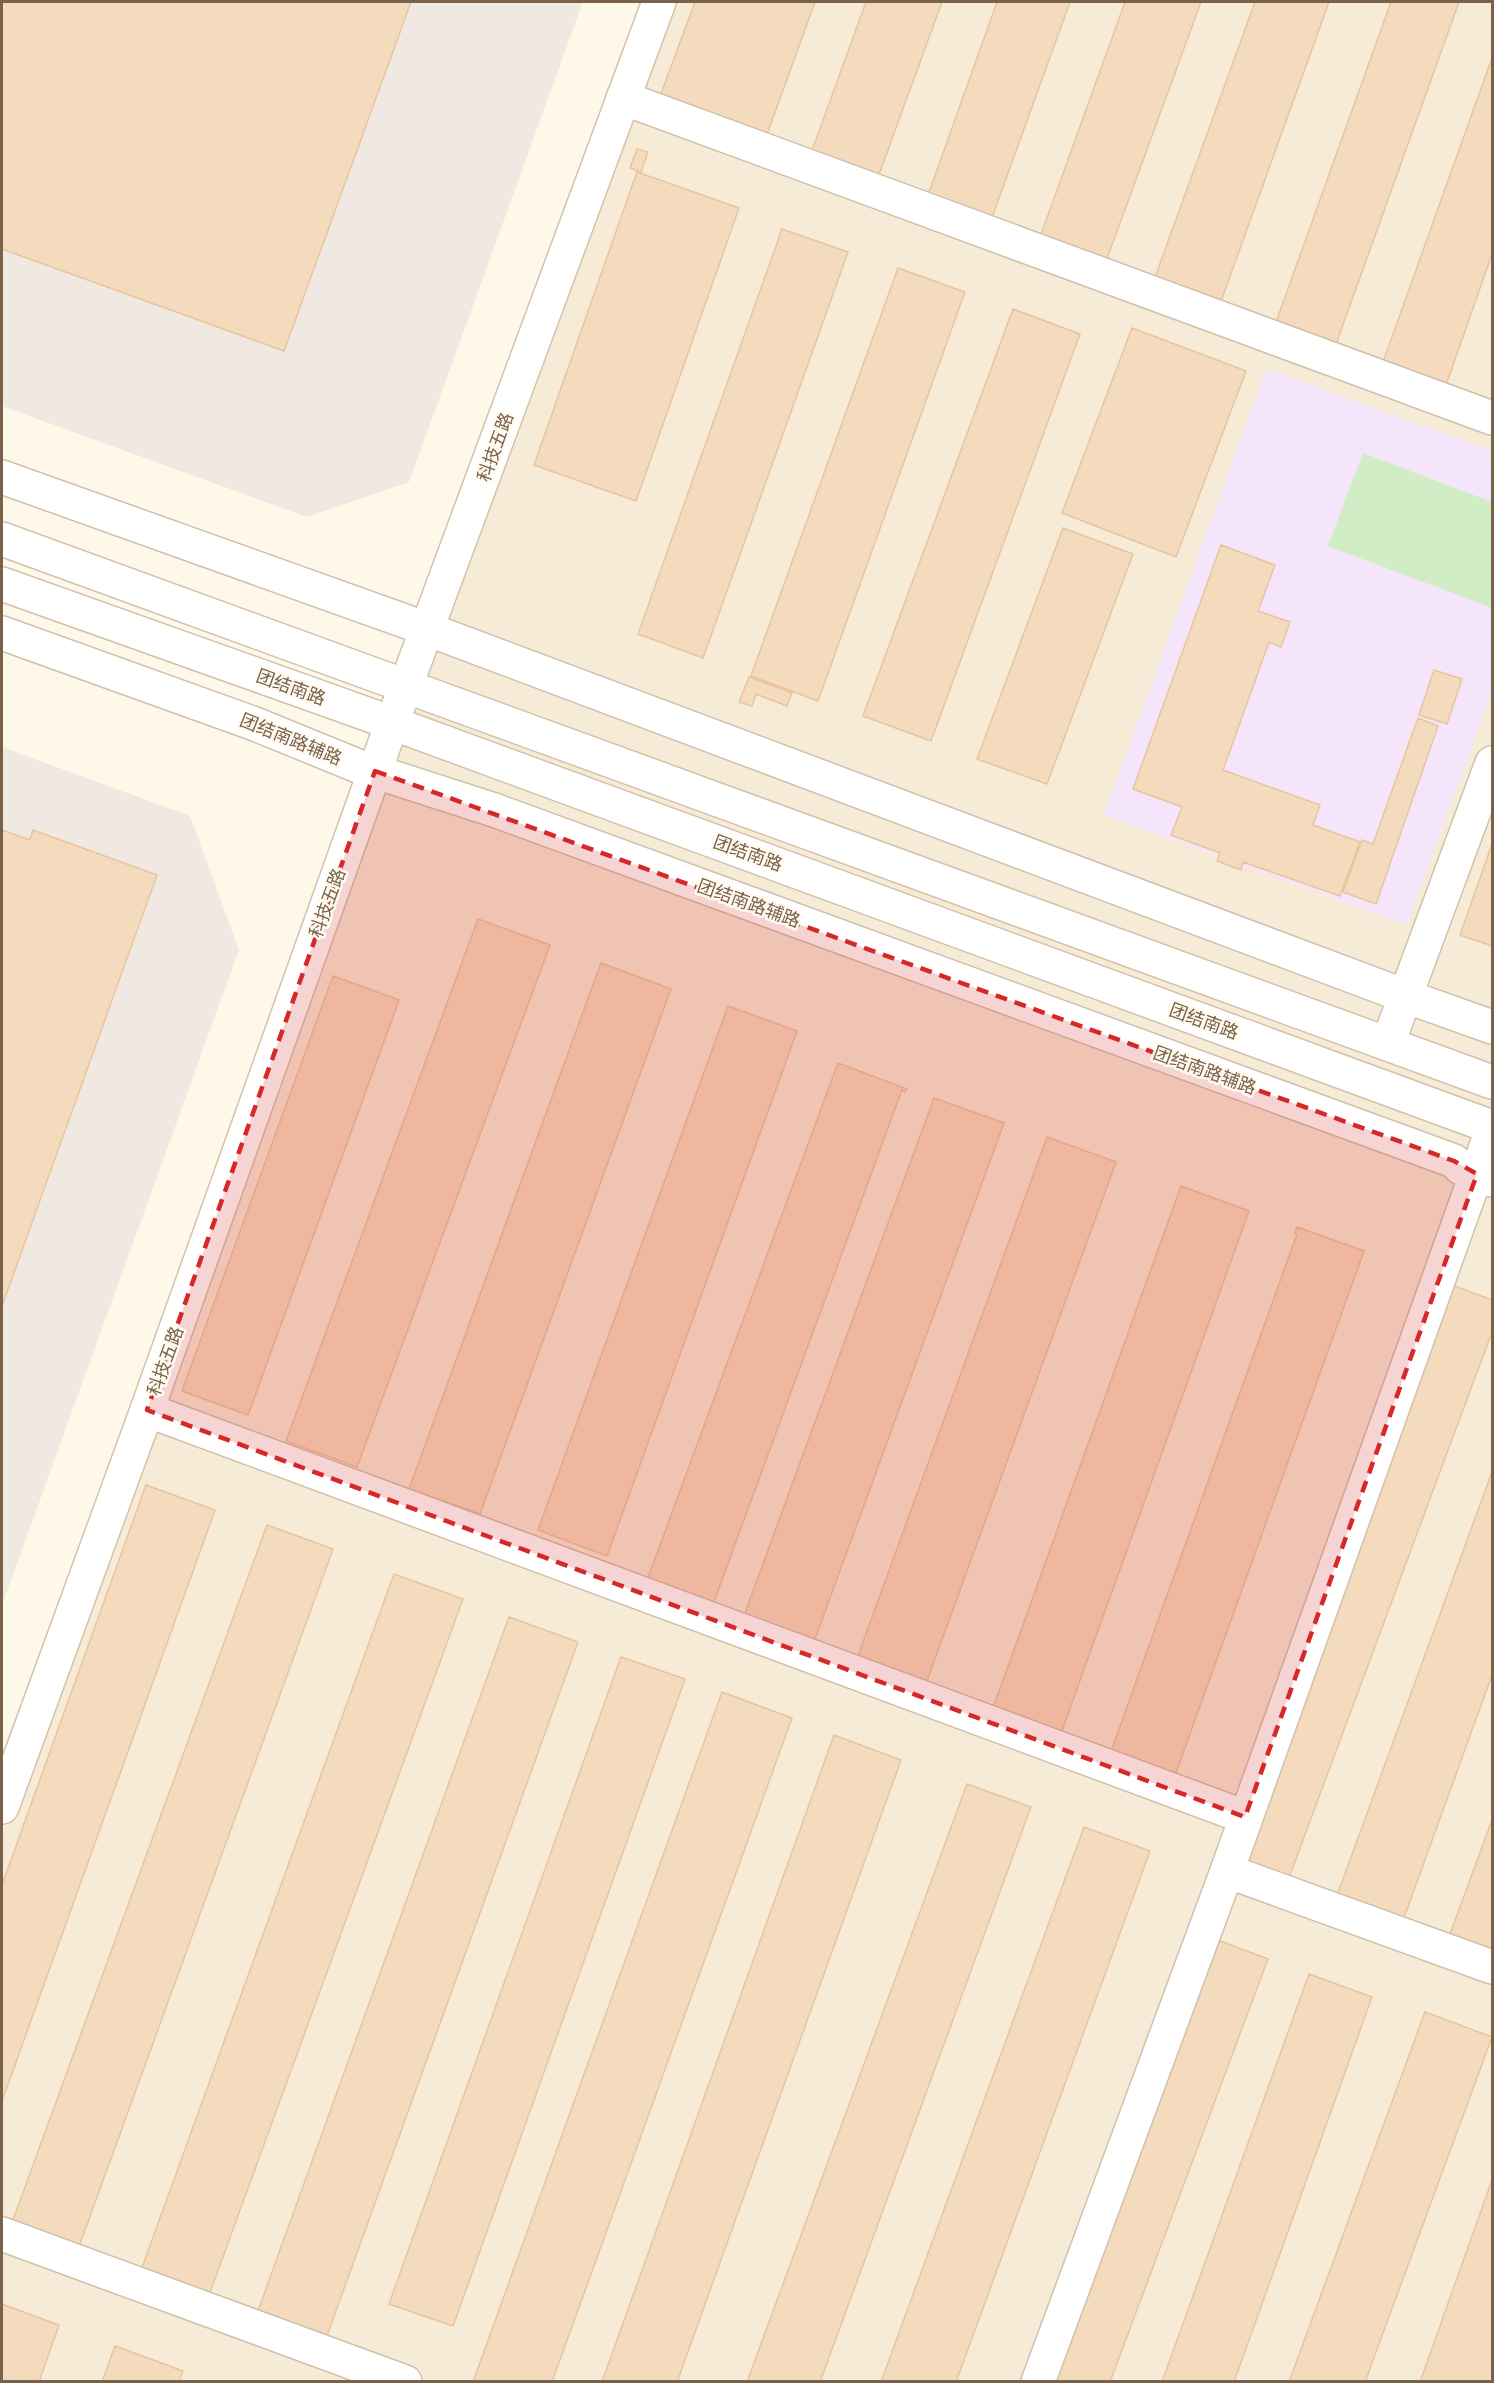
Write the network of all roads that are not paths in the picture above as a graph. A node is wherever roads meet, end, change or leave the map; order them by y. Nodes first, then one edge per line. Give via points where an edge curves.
1 (659, 2) edge
2 (623, 98) junction
3 (1492, 418) edge
4 (2, 477) edge
5 (2, 538) edge
6 (2, 584) edge
7 (427, 629) junction
8 (2, 633) edge
9 (406, 684) junction
10 (392, 723) junction
11 (1492, 763) edge
12 (375, 771) junction
13 (1405, 996) junction
14 (1492, 1027) edge
15 (1388, 1043) junction
16 (1492, 1082) edge
17 (1492, 1129) edge
18 (1485, 1177) edge
19 (147, 1410) junction
20 (2, 1807) edge
21 (1245, 1817) junction
22 (1227, 1871) junction
23 (1492, 1967) edge
24 (2, 2234) edge
25 (405, 2382) edge
26 (1038, 2382) edge

1 - 2 street, 科技五路
2 - 3 street
2 - 7 street, 科技五路
4 - 7 street
5 - 9 street
6 - 10 street, 团结南路
7 - 9 street, 科技五路
7 - 13 street
8 - 12 street, 团结南路辅路
9 - 10 street, 科技五路
9 - 15 street
10 - 12 street, 科技五路
10 - 17 street, 团结南路
11 - 13 street
12 - 18 street, 团结南路辅路 via 494,810 1454,1161 1461,1168
12 - 19 street, 科技五路
13 - 14 street
13 - 15 street
15 - 16 street
17 - 18 street
18 - 21 street
19 - 20 street, 科技五路
19 - 21 street
21 - 22 street
22 - 23 street
22 - 26 street
24 - 25 street

